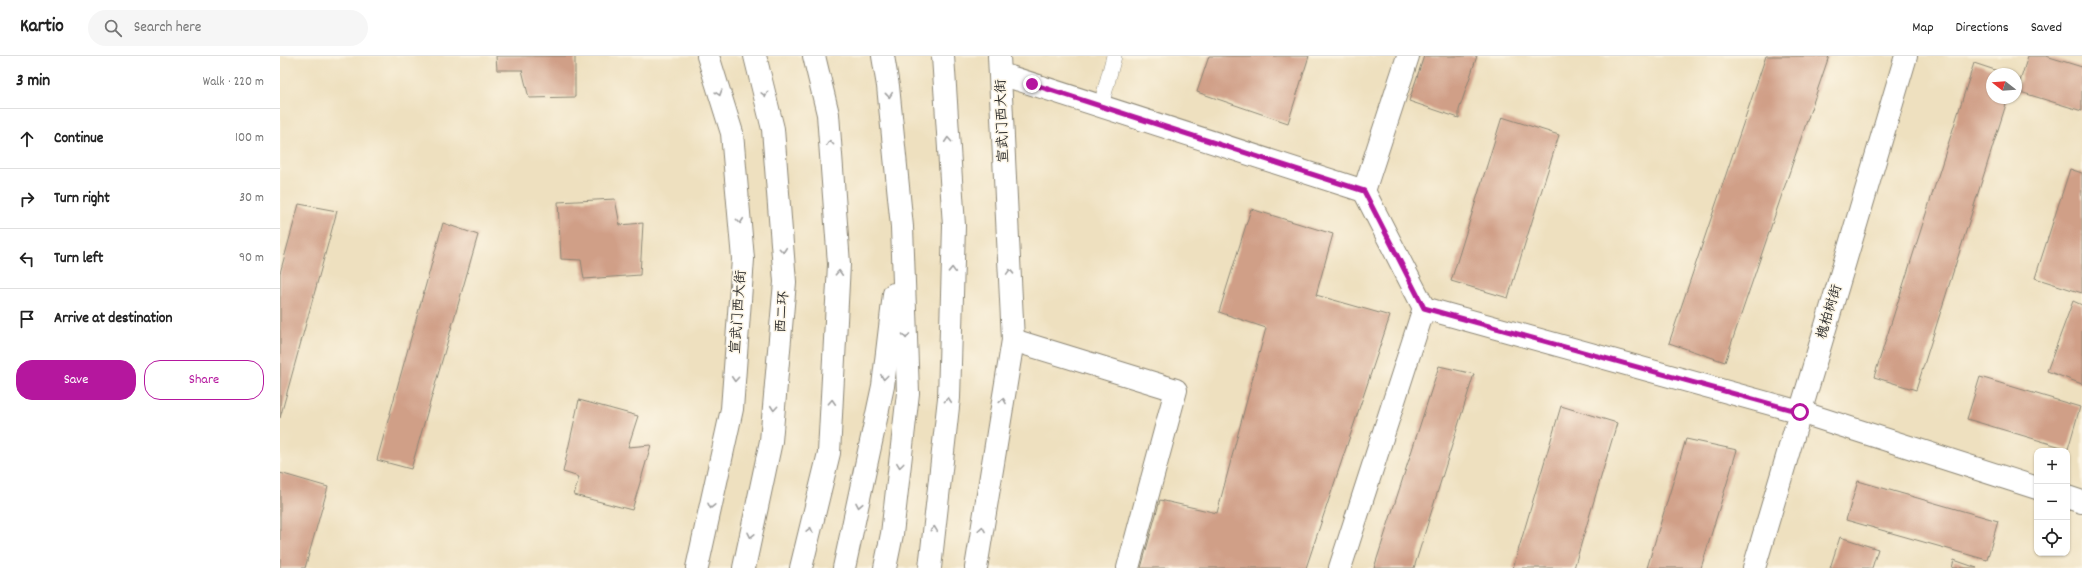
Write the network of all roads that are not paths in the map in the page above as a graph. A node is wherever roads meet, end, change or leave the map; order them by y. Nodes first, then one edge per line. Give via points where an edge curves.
1 (708, 56) edge
2 (755, 56) edge
3 (814, 56) edge
4 (883, 56) edge
5 (943, 56) edge
6 (1114, 56) edge
7 (1408, 56) edge
8 (1906, 56) edge
9 (1000, 65) edge
10 (1101, 106) junction
11 (1364, 191) junction
12 (902, 227) junction
13 (1424, 308) junction
14 (1013, 340) junction
15 (1800, 412) junction
16 (2034, 487) edge
17 (2070, 498) edge
18 (2082, 502) edge
19 (697, 568) edge
20 (744, 568) edge
21 (801, 568) edge
22 (844, 568) edge
23 (885, 568) edge
24 (930, 568) edge
25 (976, 568) edge
26 (1128, 568) edge
27 (1340, 568) edge
28 (1754, 568) edge

1 -> 19 main road, 宣武门西大街 via 732,133 743,259 732,409
2 -> 20 main road, 西二环 via 773,129 786,282 771,441
21 -> 3 main road via 829,453 839,264 828,114
4 -> 12 main road
24 -> 5 main road, bridge via 948,398 954,234
6 - 10 lane
7 - 11 main road
8 - 15 main road, 槐柏树街
9 - 10 main road
14 -> 9 main road, 宣武门西大街
10 - 11 main road
11 - 13 main road
12 -> 22 main road via 883,386
12 -> 23 main road via 908,393 892,534
13 - 15 main road
13 - 27 main road
25 -> 14 main road, 宣武门西大街
14 - 26 main road via 1176,390
15 - 16 main road
15 - 28 main road, 槐柏树街
17 - 18 main road

